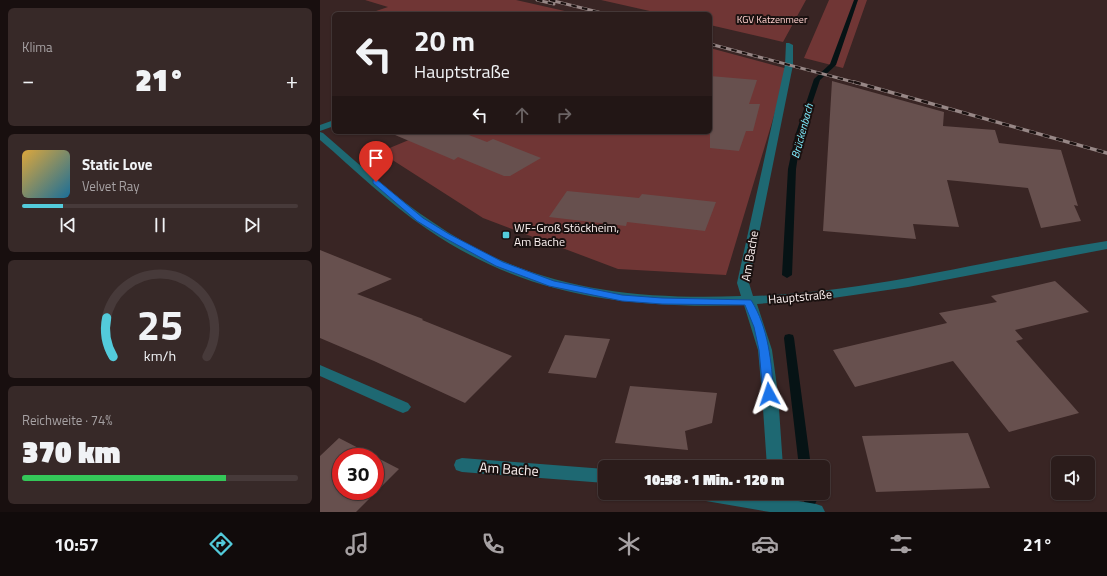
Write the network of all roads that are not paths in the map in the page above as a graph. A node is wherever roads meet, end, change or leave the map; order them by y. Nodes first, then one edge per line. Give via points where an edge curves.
1 (789, 45) dead end
2 (332, 125) edge
3 (320, 128) edge
4 (320, 135) edge
5 (1107, 245) edge
6 (748, 302) junction
7 (320, 370) edge
8 (403, 407) dead end
9 (774, 460) edge
10 (462, 465) dead end
11 (598, 475) edge
12 (756, 500) edge
13 (778, 503) edge
14 (816, 512) edge

1 - 6 street, Am Bache via 790,64 743,283
2 - 3 street
4 - 6 street, Hauptstraße via 420,219 474,251 523,274 552,284 622,298
5 - 6 street, Hauptstraße via 893,286 839,294
6 - 9 street, Am Bache via 759,327 765,350
7 - 8 street
10 - 11 street, Am Bache
12 - 13 street
13 - 14 street

